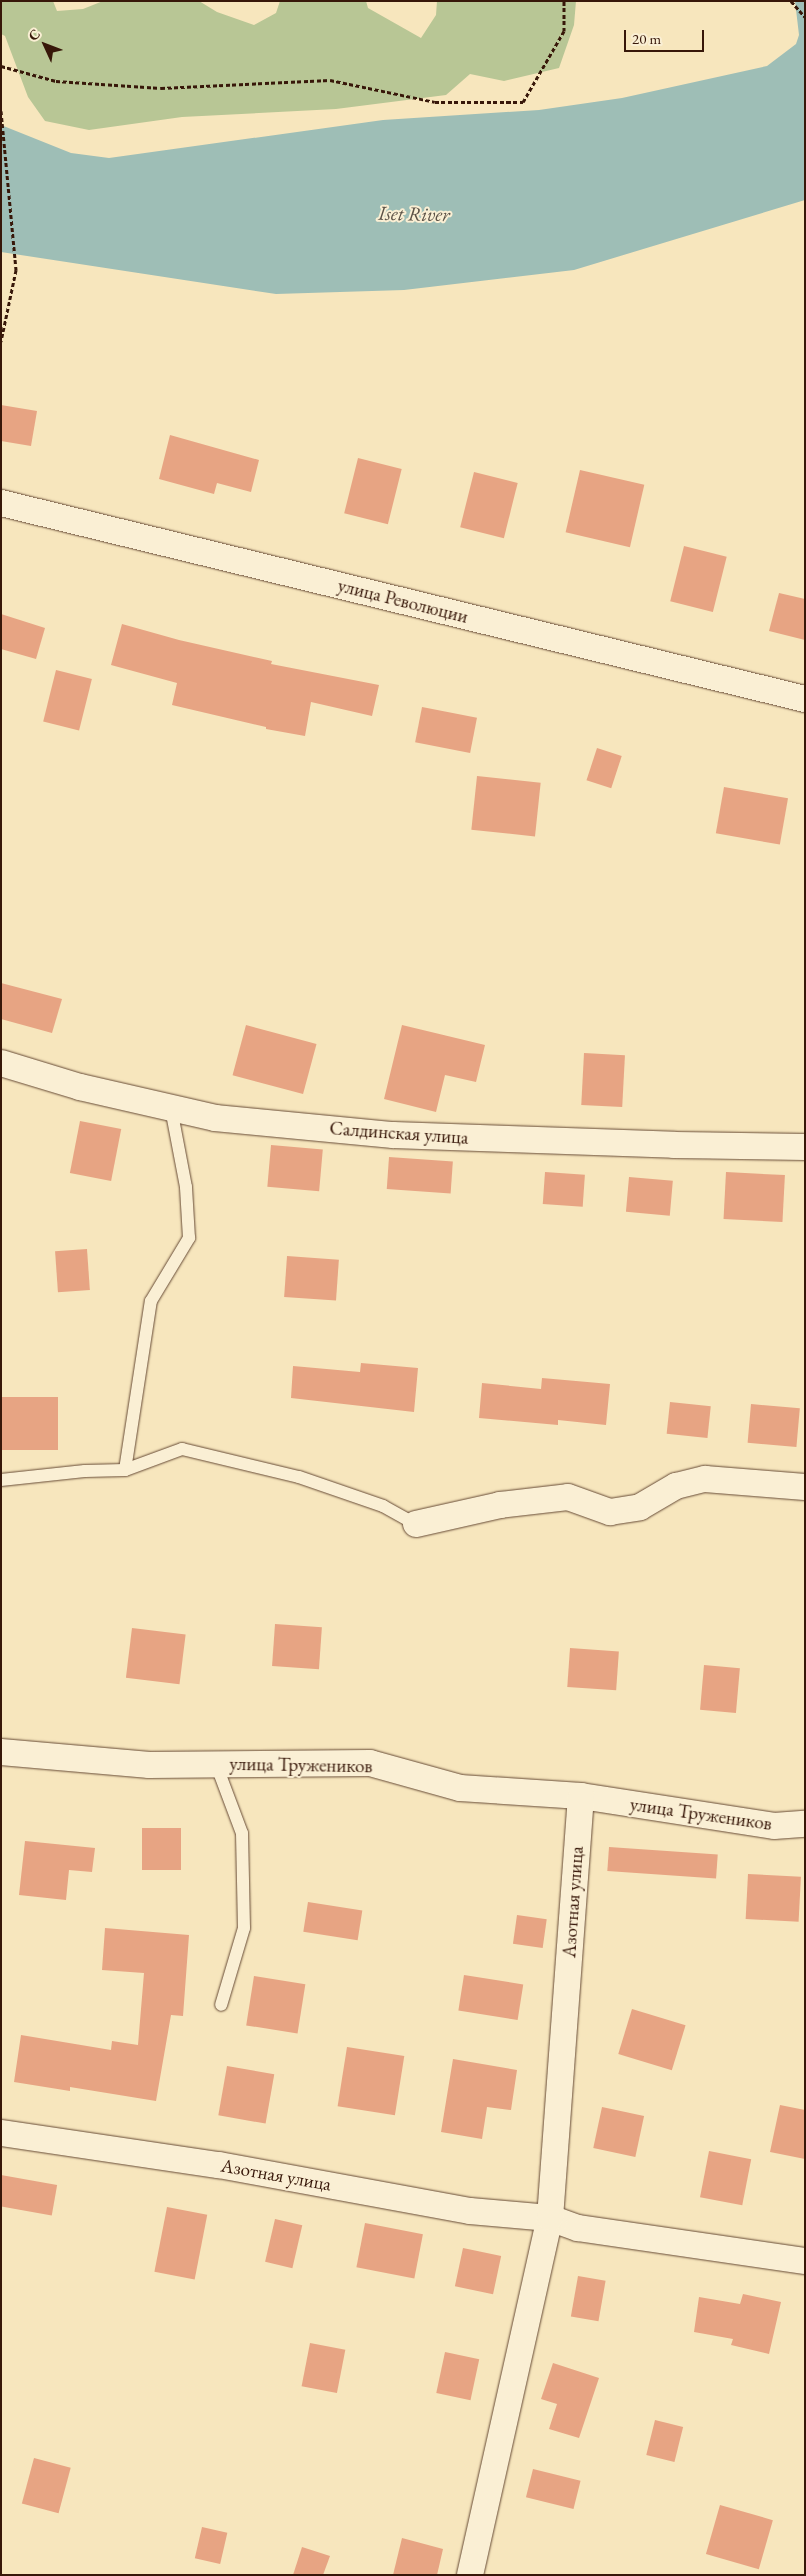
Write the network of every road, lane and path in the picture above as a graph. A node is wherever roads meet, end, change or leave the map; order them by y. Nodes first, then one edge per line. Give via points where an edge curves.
1 (564, 1) edge
2 (792, 1) edge
3 (805, 17) edge
4 (1, 66) edge
5 (1, 111) edge
6 (1, 341) edge
7 (1, 504) edge
8 (805, 699) edge
9 (1, 1063) edge
10 (171, 1108) junction
11 (805, 1147) edge
12 (125, 1470) junction
13 (1, 1480) edge
14 (805, 1487) edge
15 (416, 1524) joint
16 (1, 1752) edge
17 (216, 1764) junction
18 (581, 1796) junction
19 (805, 1824) edge
20 (221, 2005) dead end
21 (1, 2133) edge
22 (550, 2218) junction
23 (805, 2261) edge
24 (470, 2575) edge

1 - 4 path via 564,31 523,102 435,102 330,80 161,88 56,81
2 - 3 path
5 - 6 path via 16,270
7 - 8 street, улица Революции
9 - 10 street, Салдинская улица via 80,1087
10 - 11 street, Салдинская улица via 215,1118 393,1134
10 - 12 lane via 186,1187 189,1238 151,1300
12 - 13 lane
12 - 15 lane via 182,1449 299,1477 382,1506
14 - 15 street via 705,1479 676,1486 640,1507 610,1512 568,1497 500,1505
16 - 17 street, улица Тружеников via 149,1765
17 - 18 street, улица Тружеников via 370,1763 460,1788
17 - 20 lane via 242,1833 244,1928
18 - 19 street, улица Тружеников via 774,1826
18 - 22 street, Азотная улица
21 - 22 street, Азотная улица via 219,2164 470,2212
22 - 23 street, Азотная улица via 578,2228
22 - 24 street, Азотная улица

